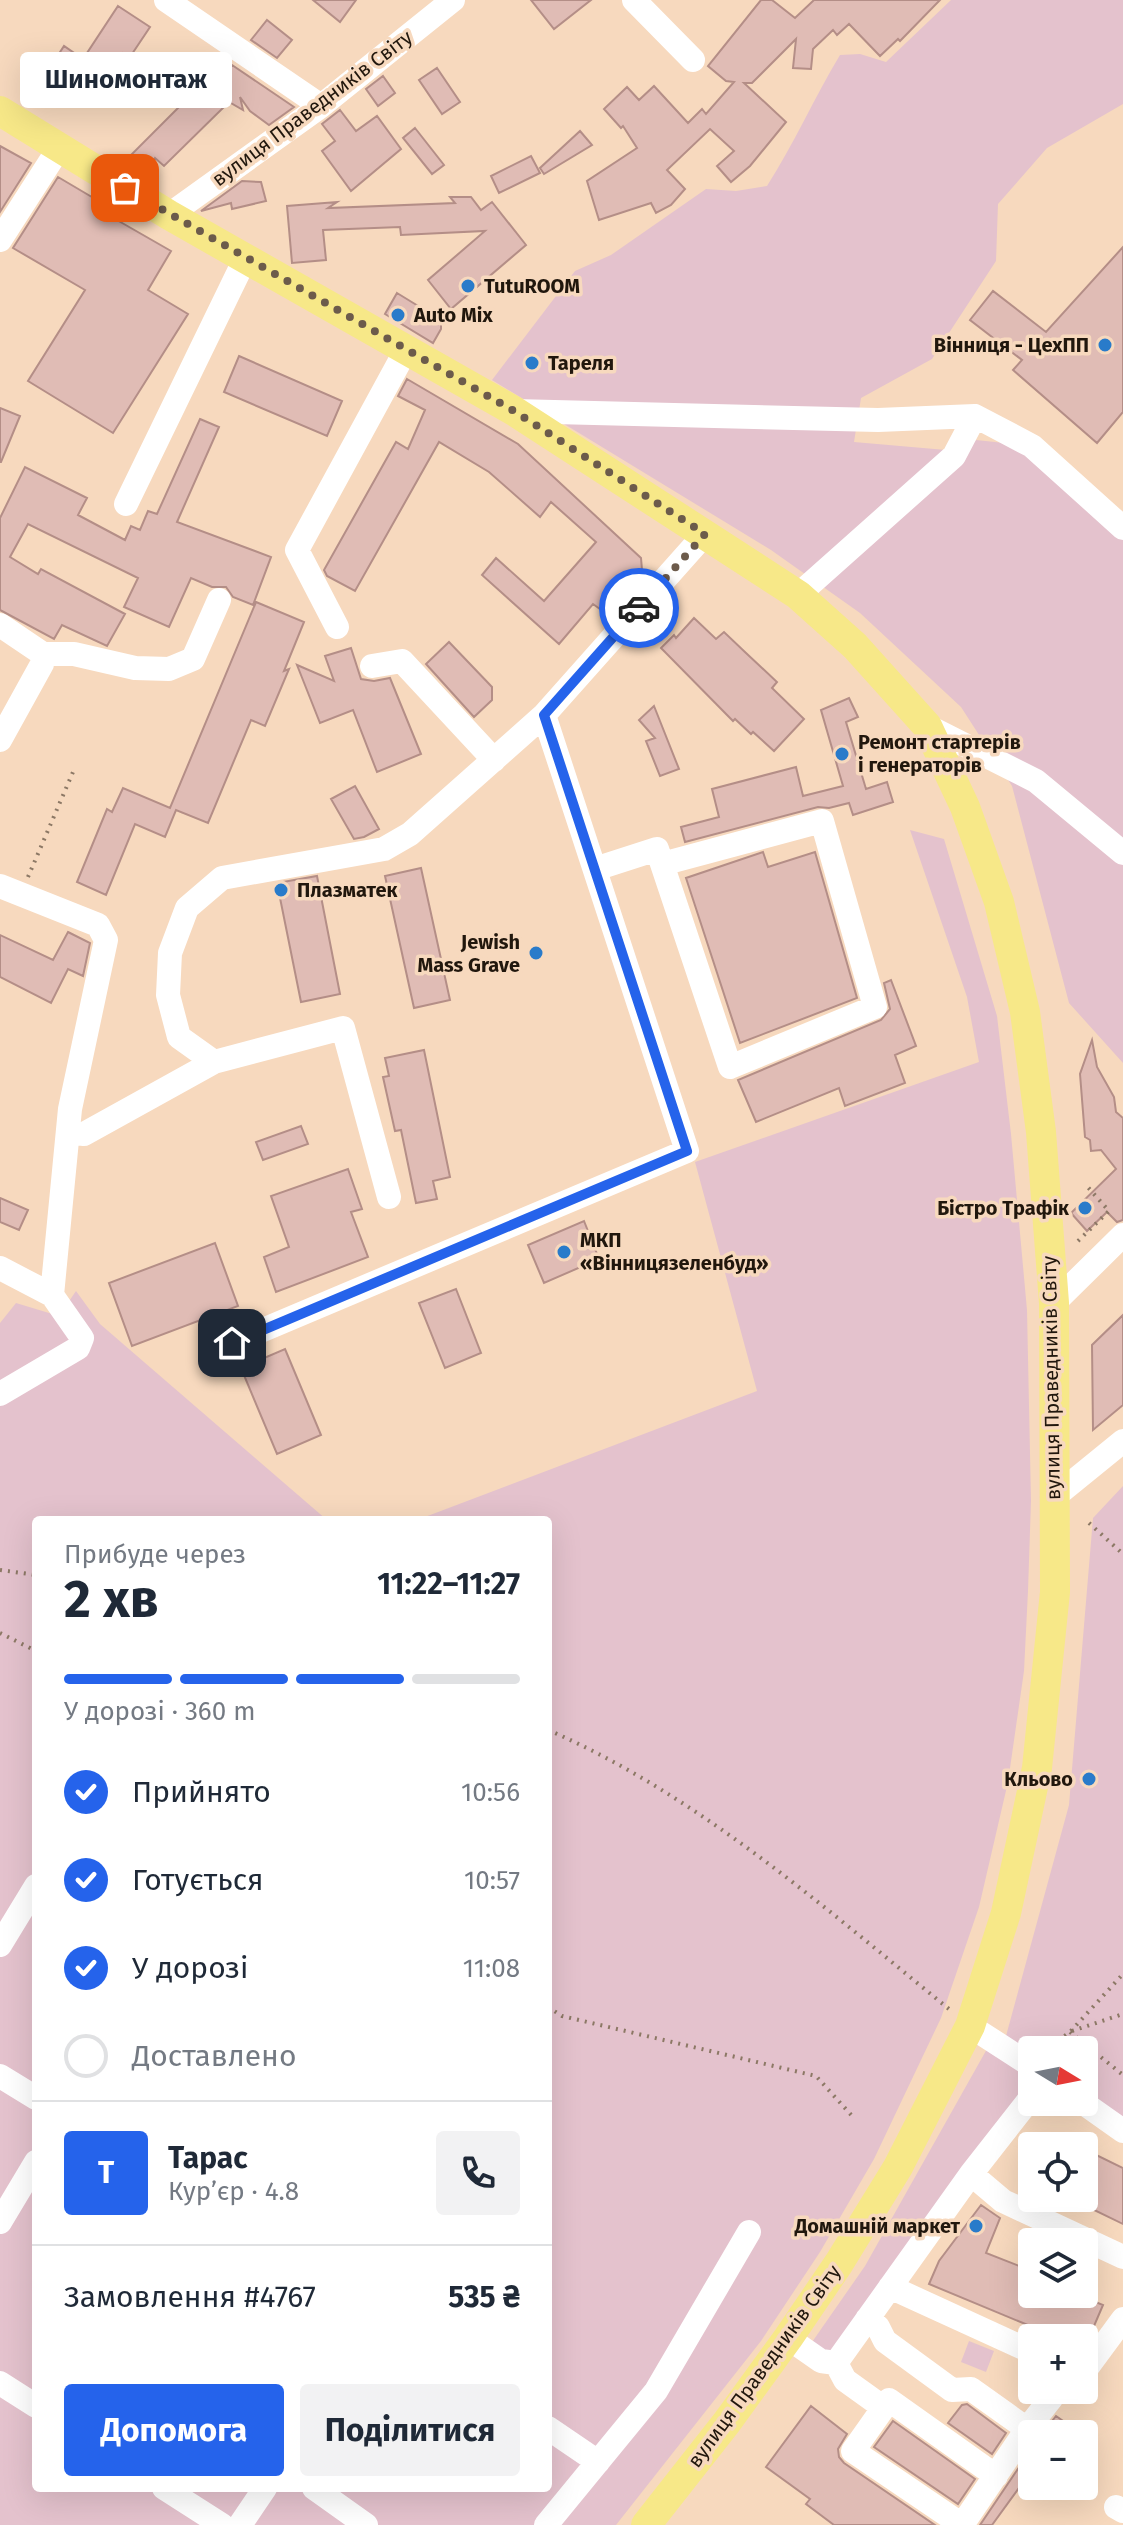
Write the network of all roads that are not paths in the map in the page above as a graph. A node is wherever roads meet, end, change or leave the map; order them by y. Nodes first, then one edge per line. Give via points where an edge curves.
1 (166, 0) edge
2 (453, 0) edge
3 (634, 0) edge
4 (693, 60) dead end
5 (321, 106) junction
6 (0, 111) edge
7 (59, 148) junction
8 (169, 215) junction
9 (0, 240) edge
10 (245, 259) junction
11 (406, 350) junction
12 (514, 411) junction
13 (975, 416) junction
14 (126, 504) dead end
15 (1123, 528) edge
16 (705, 534) junction
17 (798, 595) junction
18 (219, 600) dead end
19 (0, 625) edge
20 (337, 627) dead end
21 (43, 654) junction
22 (372, 666) dead end
23 (544, 715) junction
24 (927, 726) junction
25 (0, 740) edge
26 (494, 760) junction
27 (1123, 853) edge
28 (662, 864) junction
29 (595, 869) junction
30 (10, 890) edge
31 (214, 1062) junction
32 (68, 1132) junction
33 (389, 1197) dead end
34 (1123, 1235) edge
35 (0, 1268) edge
36 (52, 1295) junction
37 (1054, 1303) junction
38 (232, 1343) dead end
39 (0, 1394) edge
40 (1123, 1441) edge
41 (1053, 1498) junction
42 (32, 1893) edge
43 (0, 1945) edge
44 (970, 2026) junction
45 (1018, 2057) edge
46 (0, 2076) edge
47 (32, 2096) edge
48 (1098, 2113) edge
49 (1018, 2114) edge
50 (1123, 2131) edge
51 (32, 2169) edge
52 (971, 2174) junction
53 (0, 2222) edge
54 (749, 2232) dead end
55 (1123, 2257) edge
56 (890, 2287) junction
57 (867, 2319) junction
58 (1123, 2319) edge
59 (788, 2338) junction
60 (1018, 2346) edge
61 (1098, 2353) edge
62 (836, 2363) junction
63 (0, 2383) edge
64 (32, 2403) edge
65 (1047, 2404) edge
66 (884, 2408) junction
67 (1034, 2420) edge
68 (1018, 2423) edge
69 (552, 2431) edge
70 (1018, 2443) edge
71 (598, 2462) junction
72 (996, 2476) junction
73 (170, 2492) edge
74 (262, 2492) edge
75 (320, 2492) edge
76 (222, 2525) edge
77 (240, 2525) edge
78 (366, 2525) edge
79 (546, 2525) edge
80 (646, 2525) edge
81 (962, 2525) edge

1 - 5 street
2 - 5 street, вулиця Праведників Світу
3 - 4 street
5 - 8 street, вулиця Праведників Світу
6 - 7 main road, вулиця Праведників Світу
7 - 8 main road, вулиця Праведників Світу
7 - 9 street
8 - 10 main road, вулиця Праведників Світу
10 - 11 main road, вулиця Праведників Світу
10 - 14 street
11 - 12 main road, вулиця Праведників Світу
11 - 20 street via 297,550
12 - 13 street via 878,420
12 - 16 main road, вулиця Праведників Світу
13 - 15 street via 1032,446
13 - 17 street via 954,456
16 - 17 main road, вулиця Праведників Світу
16 - 23 street
17 - 24 main road, вулиця Праведників Світу via 855,646
18 - 21 street via 193,659 169,669
19 - 21 street
21 - 25 street
22 - 26 street via 402,661
23 - 26 street
23 - 29 street
24 - 27 street via 1036,781
24 - 37 main road, вулиця Праведників Світу via 965,807 999,902 1025,1012 1041,1132
26 - 31 street via 410,834 384,849 222,878 187,908 170,953 168,995 179,1037
28 - 28 street via 822,821 875,1007 730,1067
28 - 29 street via 657,849
29 - 38 street via 687,1151
30 - 32 street via 98,925 106,940
31 - 32 street via 84,1134
31 - 33 street via 343,1028
32 - 36 street
34 - 37 street
35 - 36 street
36 - 39 street via 82,1338 78,1348
37 - 41 main road, вулиця Праведників Світу
40 - 41 street
41 - 44 main road, вулиця Праведників Світу via 1055,1592 1037,1768 1006,1913
42 - 43 street
44 - 45 street
44 - 59 main road, вулиця Праведників Світу via 898,2167
46 - 47 street
48 - 50 street
49 - 52 street
51 - 53 street
52 - 55 street via 1003,2201
52 - 56 street
54 - 71 street via 656,2391
56 - 57 street
56 - 60 street
57 - 62 street
57 - 68 street via 885,2341 952,2390 971,2389
58 - 61 street
59 - 62 street via 821,2361
59 - 80 main road, вулиця Праведників Світу
62 - 66 street via 845,2380
63 - 64 street
65 - 67 street
66 - 72 street via 889,2400
66 - 81 street via 853,2451
69 - 71 street
70 - 72 street
71 - 79 street
72 - 81 street
73 - 76 street
74 - 77 street
75 - 78 street

